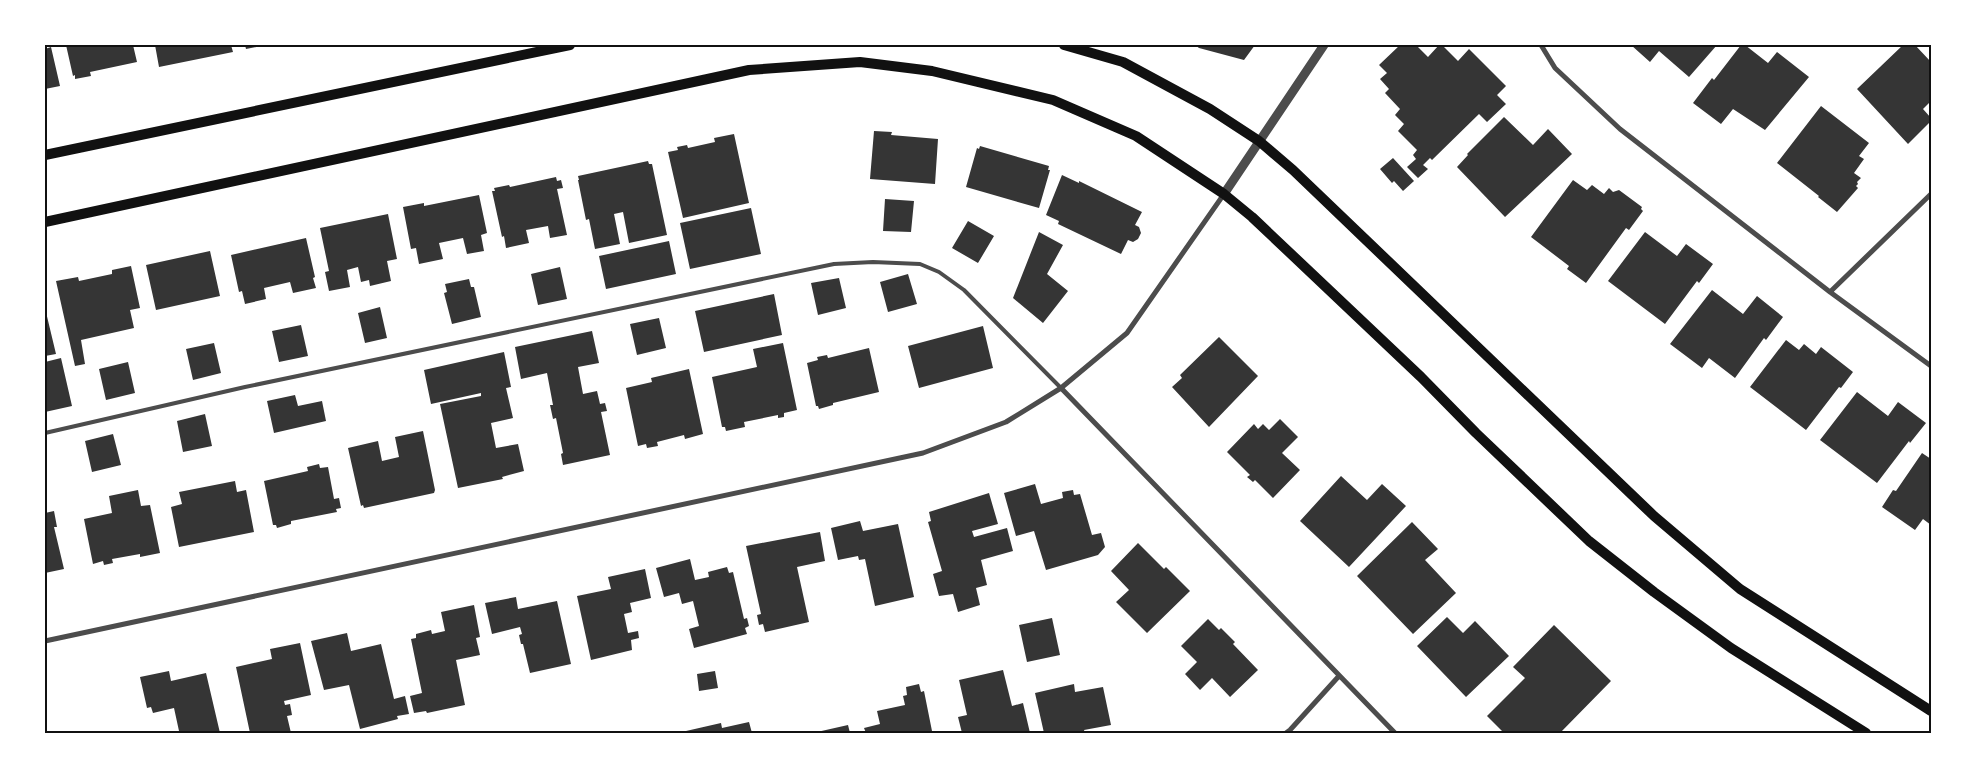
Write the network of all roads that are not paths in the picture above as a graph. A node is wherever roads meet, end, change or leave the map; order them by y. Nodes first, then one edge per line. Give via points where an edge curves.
1 (570, 45) edge
2 (1064, 45) edge
3 (1324, 45) edge
4 (1541, 45) edge
5 (1259, 142) junction
6 (45, 154) edge
7 (1224, 194) junction
8 (1931, 194) edge
9 (45, 222) edge
10 (1830, 292) junction
11 (1931, 366) edge
12 (1061, 388) junction
13 (45, 433) edge
14 (45, 641) edge
15 (1339, 676) junction
16 (1931, 711) edge
17 (1286, 733) edge
18 (1396, 733) edge
19 (1866, 733) edge

1 - 6 main road
2 - 5 main road via 1123,62 1210,109
3 - 5 street
4 - 10 street via 1555,68 1620,129
5 - 7 street
5 - 16 main road via 1293,170 1654,516 1740,589
7 - 9 main road via 1136,136 1053,100 932,71 860,62 749,70
7 - 12 street via 1127,333
7 - 19 main road via 1421,377 1589,541 1730,648
8 - 10 street
10 - 11 street
12 - 13 lane via 964,290 939,272 920,264 834,264 245,387
12 - 14 street via 1006,422 923,453
12 - 15 street
15 - 17 street
15 - 18 street

